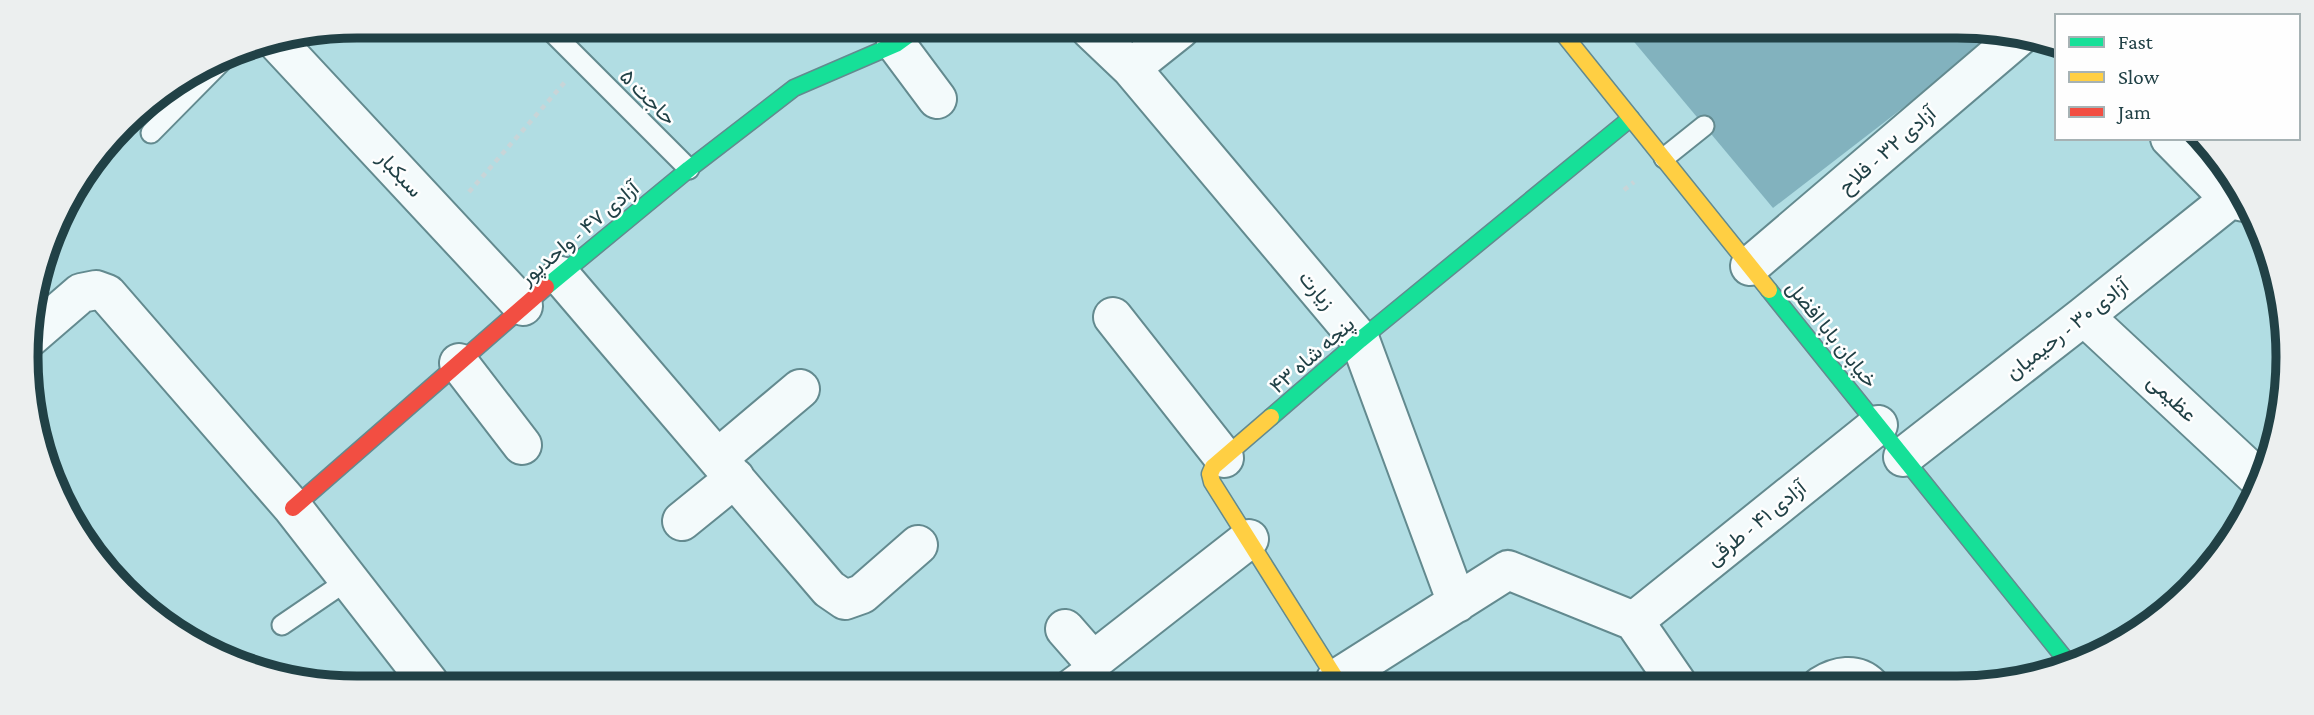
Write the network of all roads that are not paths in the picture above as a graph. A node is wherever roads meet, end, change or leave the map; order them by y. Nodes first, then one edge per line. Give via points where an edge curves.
1 (557, 38) edge
2 (903, 38) edge
3 (908, 38) edge
4 (1099, 38) edge
5 (1169, 38) edge
6 (1567, 38) edge
7 (2011, 43) edge
8 (282, 48) edge
9 (1131, 68) junction
10 (207, 76) edge
11 (937, 99) dead end
12 (1631, 118) junction
13 (1704, 126) dead end
14 (150, 133) dead end
15 (2172, 140) edge
16 (1664, 158) junction
17 (689, 169) junction
18 (2231, 194) edge
19 (2235, 202) edge
20 (1750, 266) junction
21 (561, 276) junction
22 (523, 306) junction
23 (2084, 316) junction
24 (1113, 317) dead end
25 (40, 329) edge
26 (1360, 341) junction
27 (458, 363) junction
28 (800, 389) dead end
29 (1878, 425) junction
30 (522, 445) dead end
31 (1903, 457) junction
32 (1224, 458) junction
33 (727, 468) junction
34 (2253, 474) edge
35 (293, 508) junction
36 (682, 521) dead end
37 (1249, 539) junction
38 (918, 545) dead end
39 (348, 580) junction
40 (1457, 603) junction
41 (1634, 621) junction
42 (282, 625) dead end
43 (1065, 629) dead end
44 (2064, 658) edge
45 (1093, 661) junction
46 (423, 676) edge
47 (1073, 676) edge
48 (1333, 676) edge
49 (1346, 676) edge
50 (1672, 676) edge

1 - 17 lane, حاجت ۵
2 - 17 street, آزادی ۴۷ - واحدپور via 794,88
3 - 11 street
4 - 9 street, زیارت
5 - 9 street
6 - 12 street, خیابان بابا افضل
7 - 20 street, آزادی ۳۲ - فلاح
8 - 22 street, سبکبار
9 - 26 street, زیارت
10 - 14 lane
12 - 16 street, خیابان بابا افضل
12 - 26 street, پنجه شاه ۴۳
13 - 16 lane
15 - 18 street
16 - 20 street, خیابان بابا افضل
17 - 21 street, آزادی ۴۷ - واحدپور
19 - 23 street, آزادی ۳۰ - رحیمیان
20 - 29 street, خیابان بابا افضل
21 - 22 street, آزادی ۴۷ - واحدپور
21 - 33 street
22 - 27 street, آزادی ۴۷ - واحدپور
23 - 31 street, آزادی ۳۰ - رحیمیان
23 - 34 street, عظیمی
24 - 32 street
25 - 35 street via 81,293 96,290 107,294
26 - 32 street, پنجه شاه ۴۳
26 - 40 street, زیارت
27 - 30 street
27 - 35 street, آزادی ۴۷ - واحدپور
28 - 33 street
29 - 31 street, خیابان بابا افضل
29 - 41 street, آزادی ۴۱ - طرقی
31 - 44 street, خیابان بابا افضل
32 - 37 street via 1213,467 1212,482
33 - 36 street
33 - 38 street via 829,589 845,600 862,594
35 - 39 street
37 - 45 street
37 - 48 street
39 - 42 lane
39 - 46 street
40 - 41 street via 1508,569
40 - 49 street
41 - 50 street
43 - 45 street
45 - 47 lane

